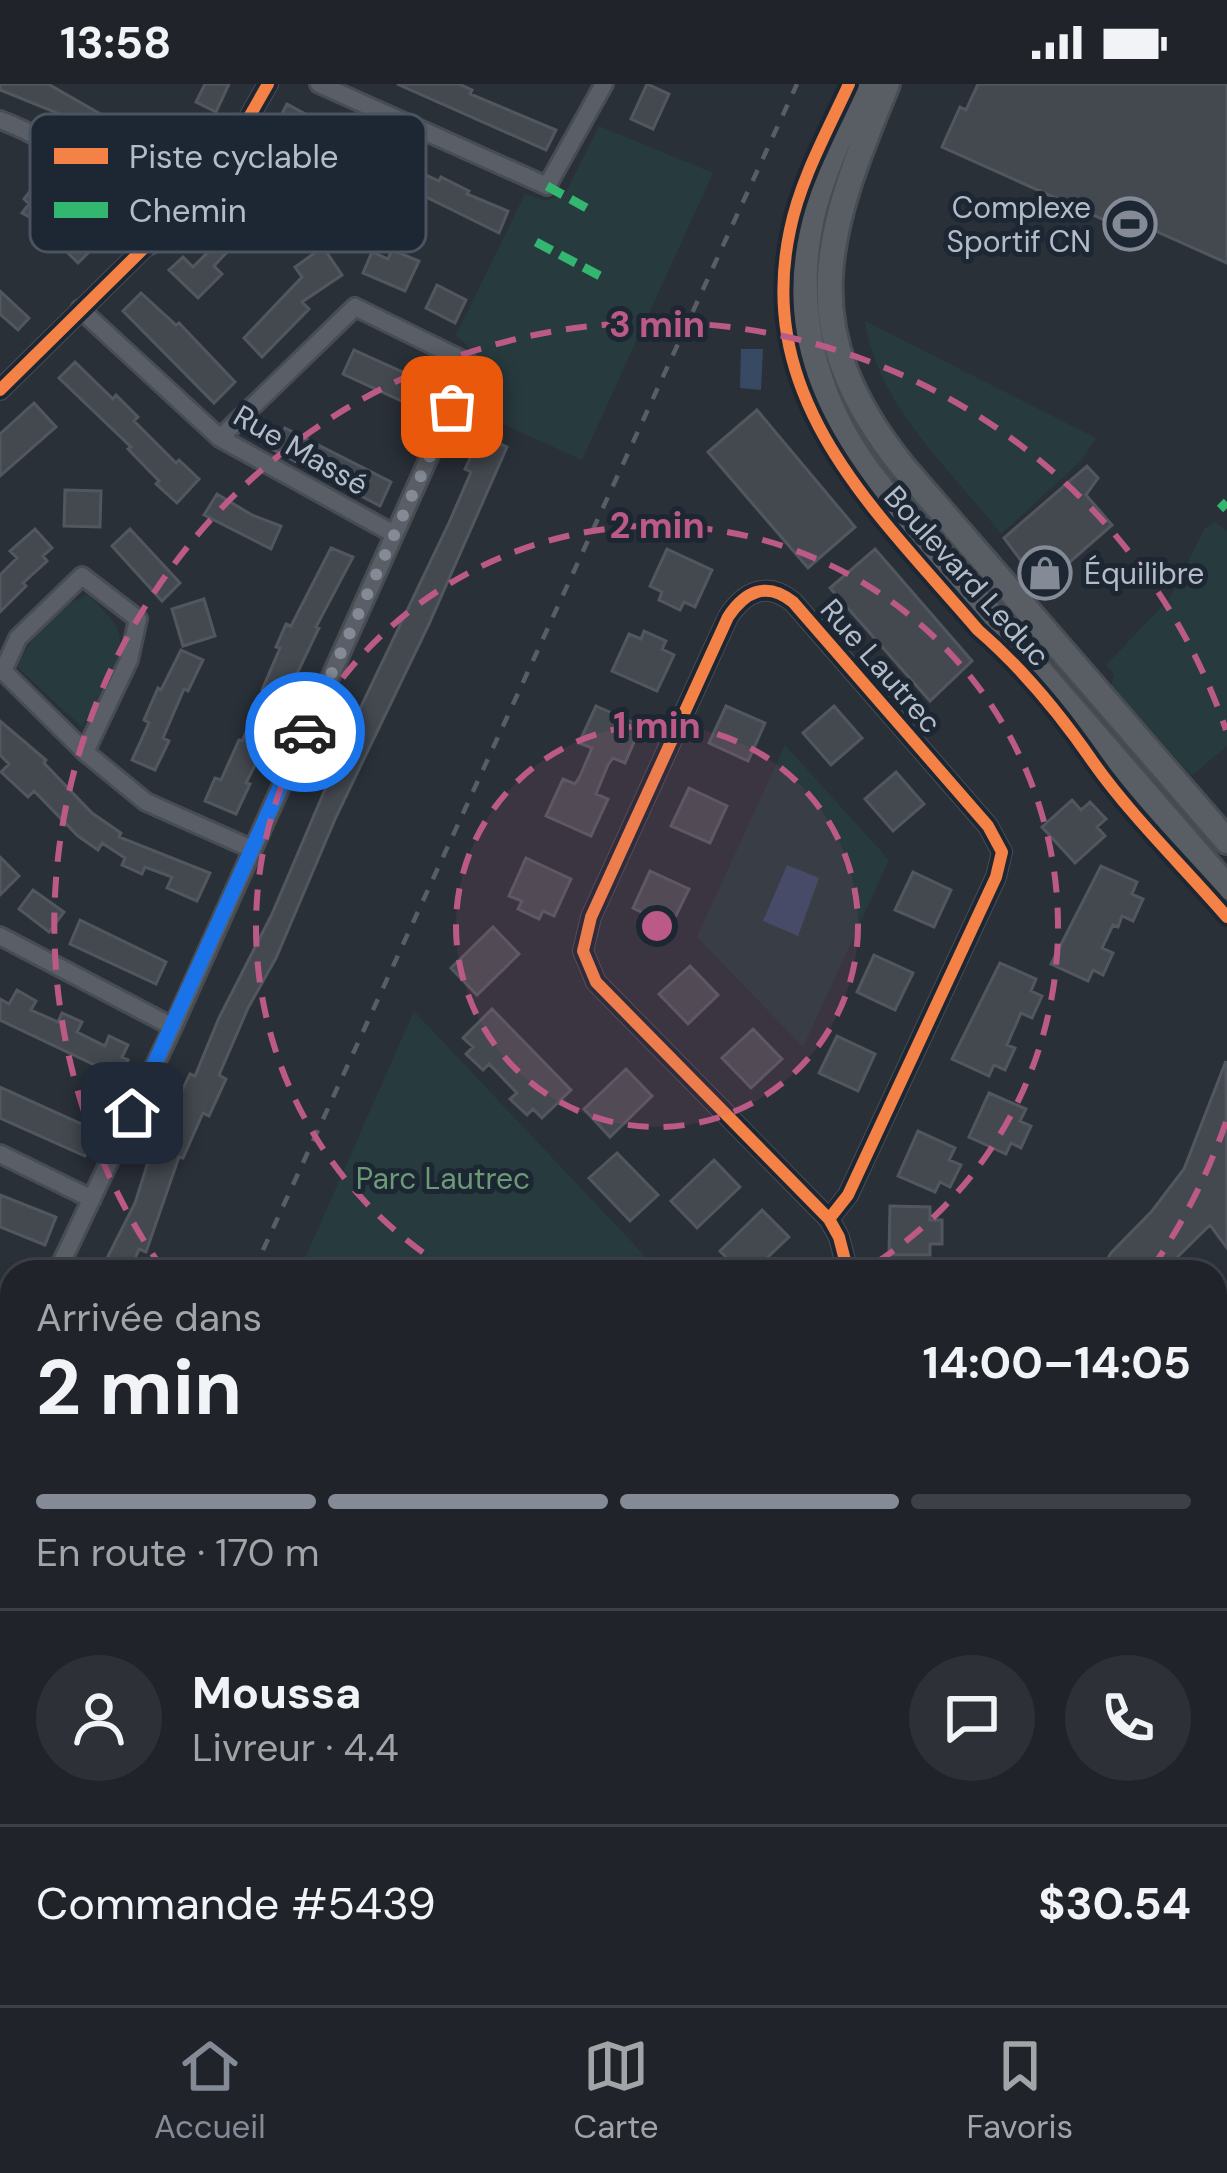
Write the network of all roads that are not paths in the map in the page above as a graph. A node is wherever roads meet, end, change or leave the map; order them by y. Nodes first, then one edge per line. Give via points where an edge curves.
1 (268, 84) edge
2 (319, 84) edge
3 (604, 84) edge
4 (863, 84) edge
5 (887, 84) edge
6 (251, 114) edge
7 (386, 114) edge
8 (0, 121) edge
9 (30, 131) edge
10 (426, 132) edge
11 (141, 252) edge
12 (80, 309) junction
13 (0, 390) edge
14 (220, 438) junction
15 (394, 534) junction
16 (86, 752) junction
17 (1227, 841) edge
18 (252, 849) junction
19 (1227, 887) edge
20 (0, 936) edge
21 (173, 1027) junction
22 (0, 1154) edge
23 (92, 1199) junction
24 (829, 1220) junction
25 (63, 1260) edge
26 (845, 1260) edge

1 - 6 street
2 - 7 street
3 - 10 street via 547,186
4 - 19 street, Boulevard Leduc via 822,183 806,255 808,330 834,415 873,478
5 - 17 street, Boulevard Leduc via 830,247 831,315 851,388 903,467
8 - 9 street
11 - 12 street
12 - 13 street
12 - 14 street, Rue Massé
14 - 15 street, Rue Massé
14 - 15 street via 355,307 471,364
15 - 18 street
16 - 16 street via 3,671 18,638 82,576 137,620 129,659
16 - 18 street via 146,802
18 - 21 street
20 - 21 street
21 - 23 street
22 - 23 street
23 - 25 street
24 - 24 street, Rue Lautrec via 856,1178 997,878 1002,852 794,602 765,590 745,596 728,617 586,928 583,951 596,982
24 - 26 street, Rue Lautrec

